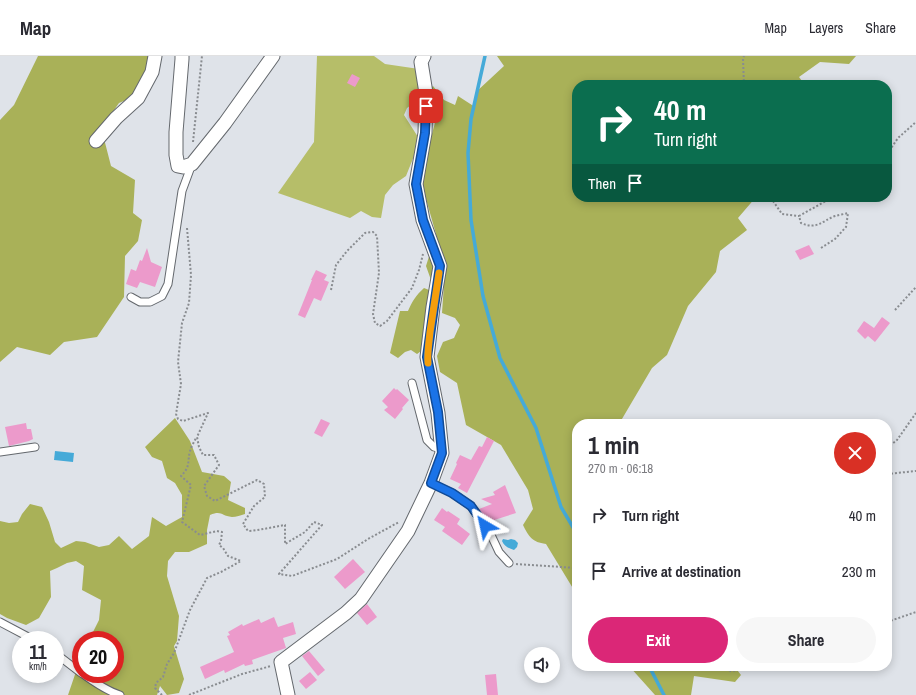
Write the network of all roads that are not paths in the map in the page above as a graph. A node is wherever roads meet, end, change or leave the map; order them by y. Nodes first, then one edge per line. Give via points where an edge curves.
1 (155, 56) edge
2 (182, 56) edge
3 (273, 56) edge
4 (424, 56) edge
5 (96, 141) dead end
6 (192, 164) junction
7 (131, 297) dead end
8 (412, 383) dead end
9 (35, 447) dead end
10 (442, 448) junction
11 (0, 452) edge
12 (431, 483) junction
13 (509, 563) road end
14 (0, 622) edge
15 (17, 631) edge
16 (97, 683) edge
17 (120, 695) edge
18 (288, 695) edge

1 - 5 street via 152,72 138,98
2 - 6 street via 176,154 178,166
3 - 6 street
4 - 10 street via 422,62 426,93 425,133 416,184 423,220 440,266 427,357
6 - 7 lane via 182,191 168,284 162,296 150,302 140,302
8 - 10 lane via 427,440 434,448
9 - 11 lane
10 - 12 street
12 - 13 lane via 471,506 491,535 499,552
12 - 18 street via 404,536 361,599 281,662
14 - 15 lane
16 - 17 lane

